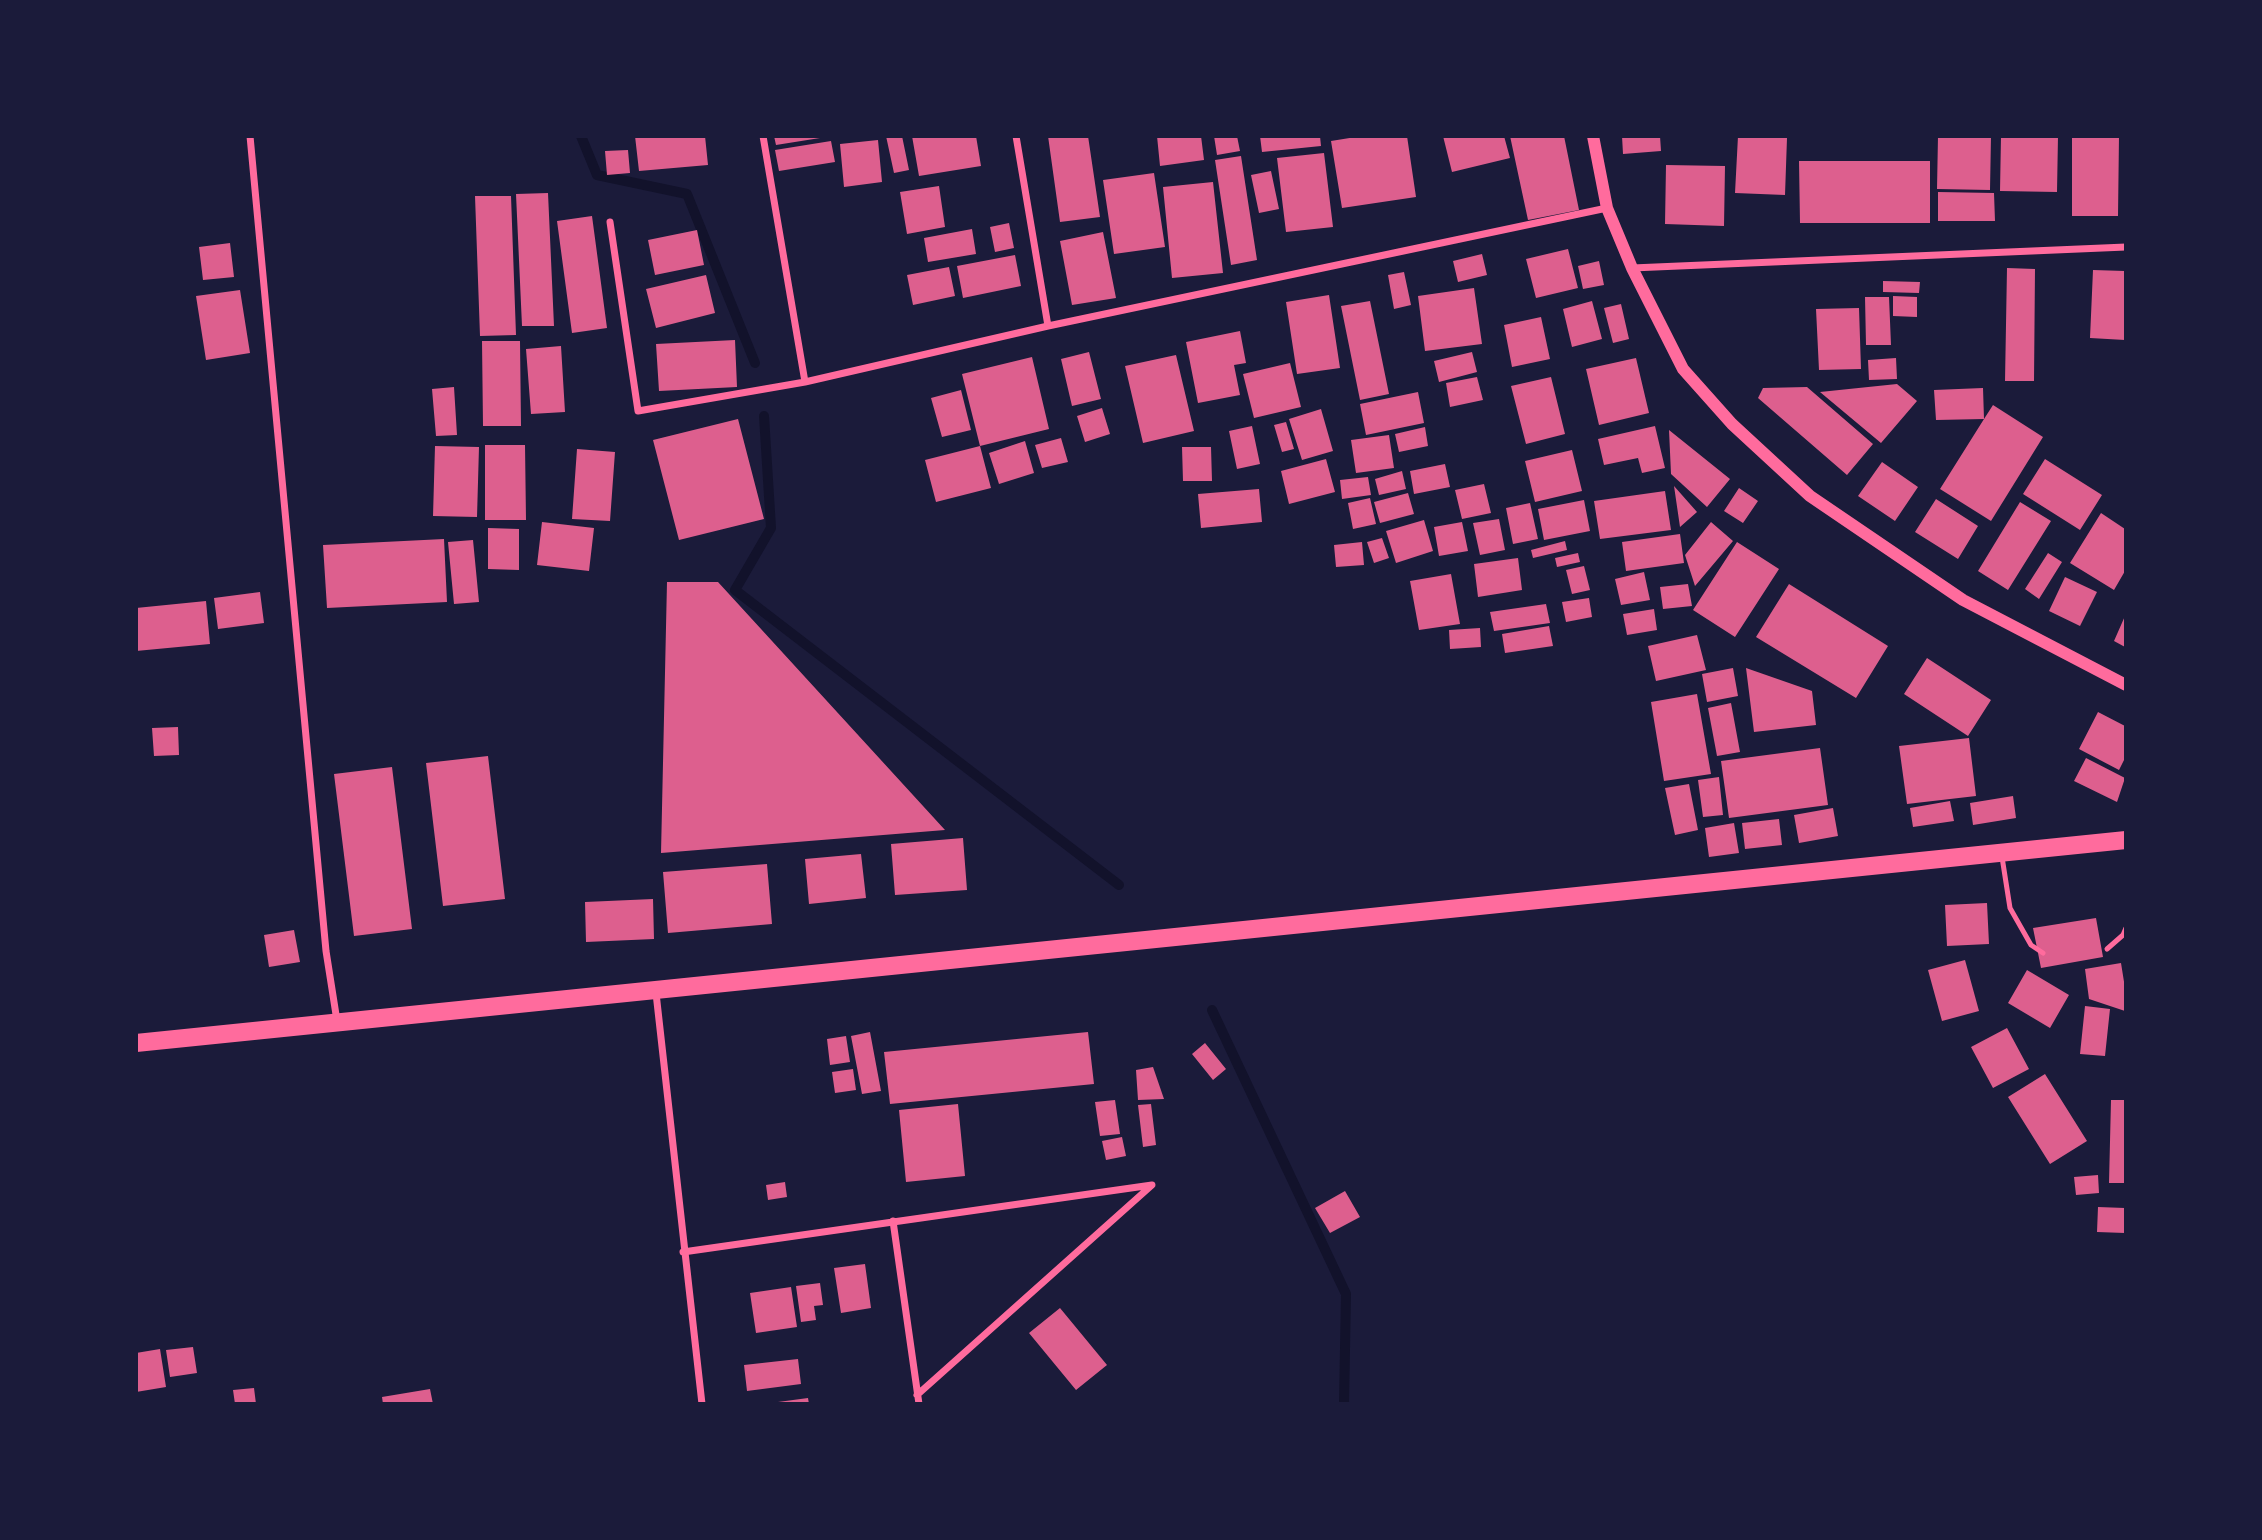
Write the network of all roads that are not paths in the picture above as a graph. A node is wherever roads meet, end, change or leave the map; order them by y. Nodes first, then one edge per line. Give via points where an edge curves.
1 (250, 136) edge
2 (763, 136) edge
3 (1016, 136) edge
4 (1593, 136) edge
5 (1607, 208) junction
6 (610, 222) dead end
7 (2126, 247) edge
8 (1632, 268) junction
9 (1048, 326) junction
10 (805, 382) junction
11 (2126, 685) edge
12 (2126, 840) edge
13 (2001, 853) junction
14 (2126, 928) edge
15 (2108, 949) dead end
16 (2043, 953) dead end
17 (656, 993) junction
18 (338, 1025) junction
19 (136, 1043) edge
20 (893, 1221) junction
21 (683, 1252) junction
22 (918, 1399) edge
23 (702, 1404) edge

1 - 18 street via 326,951
2 - 10 street
3 - 9 street
4 - 5 street
5 - 8 street
5 - 9 street
6 - 10 street via 639,411
7 - 8 street
8 - 11 street via 1683,369 1732,424 1802,490 1963,600
9 - 10 street
12 - 13 main road
13 - 16 lane via 2010,908 2031,945
13 - 17 main road
14 - 15 lane
17 - 18 main road
17 - 21 street
18 - 19 main road
20 - 21 street
20 - 22 street
20 - 22 street via 1152,1185
21 - 23 street

